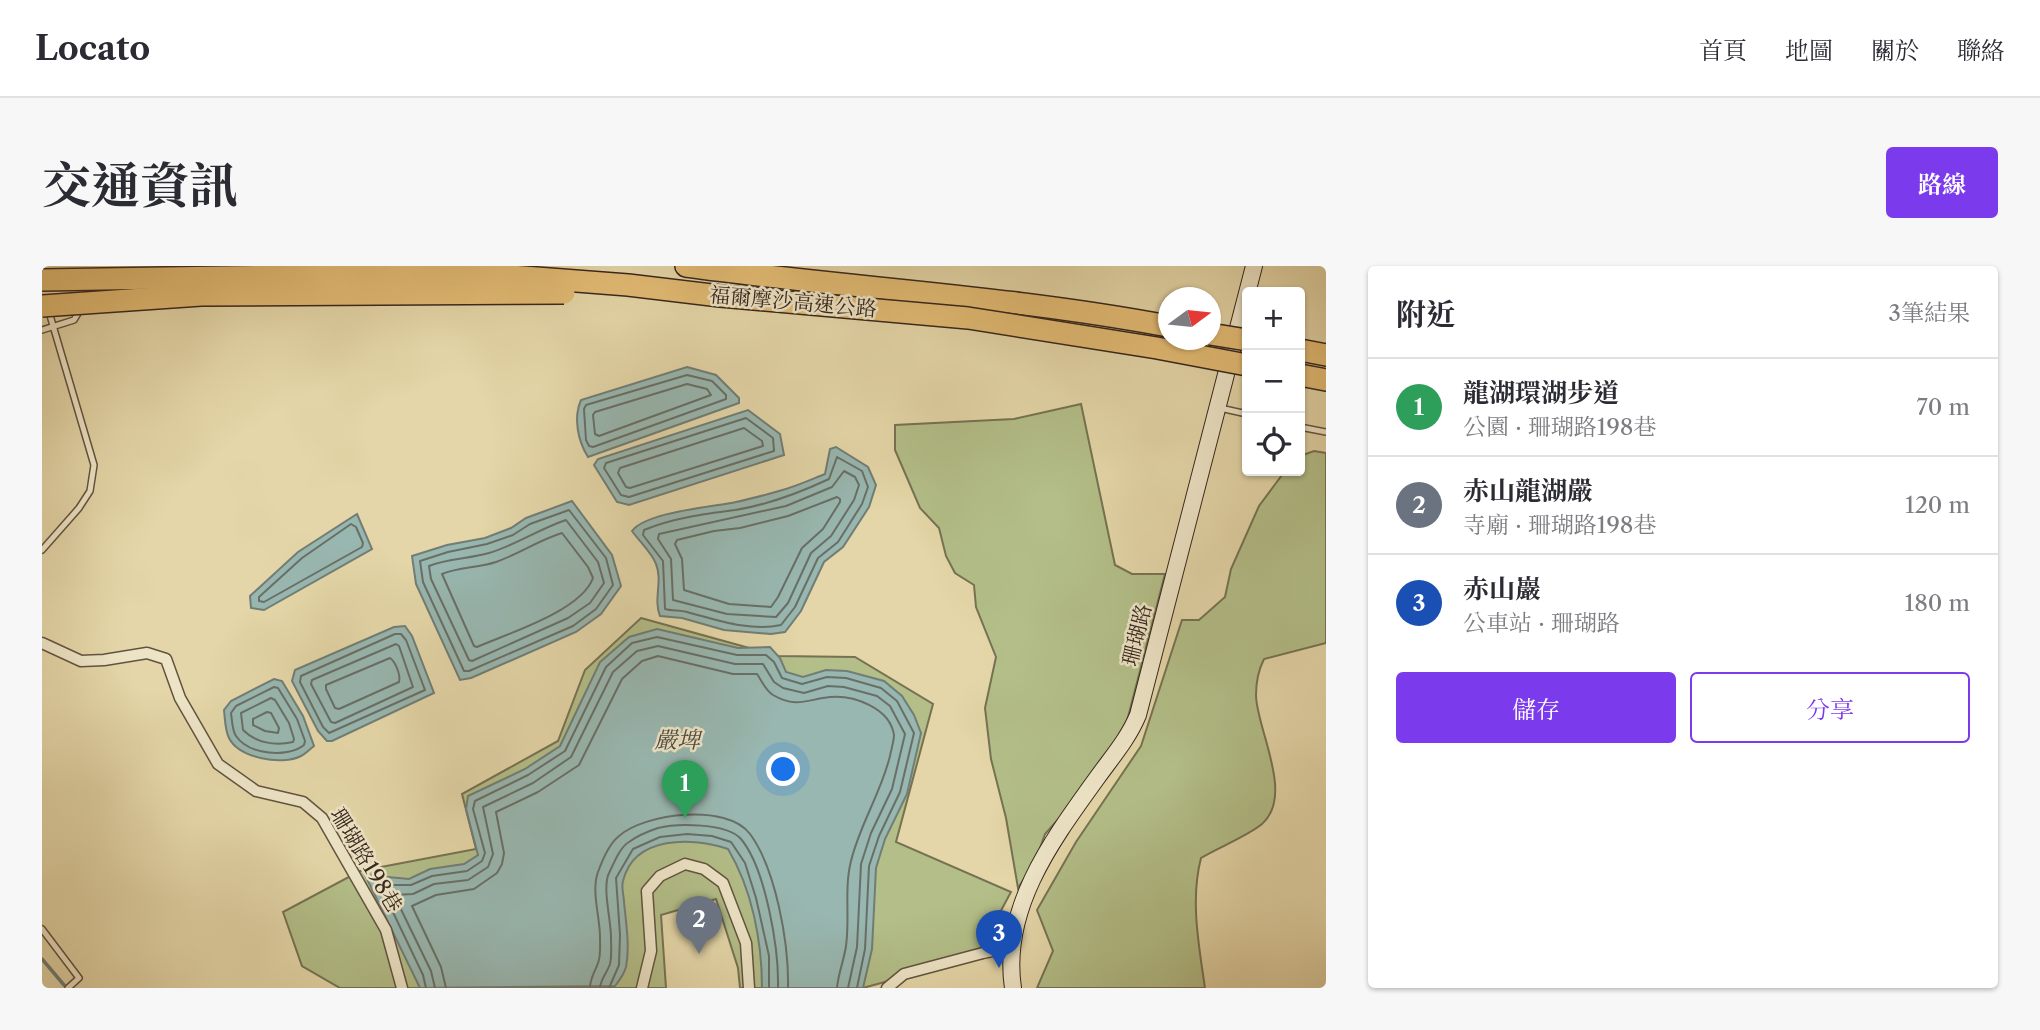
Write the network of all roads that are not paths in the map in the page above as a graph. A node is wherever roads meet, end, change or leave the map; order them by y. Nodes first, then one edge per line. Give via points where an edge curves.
1 (101, 266) edge
2 (686, 266) edge
3 (744, 266) edge
4 (1254, 266) edge
5 (770, 277) junction
6 (90, 288) dead end
7 (43, 294) edge
8 (85, 298) dead end
9 (1158, 324) edge
10 (53, 328) junction
11 (42, 330) edge
12 (1221, 336) edge
13 (1242, 339) edge
14 (1305, 351) edge
15 (1326, 355) edge
16 (1242, 364) edge
17 (1305, 376) edge
18 (1326, 380) edge
19 (1217, 407) junction
20 (1243, 413) edge
21 (1305, 428) edge
22 (1326, 432) edge
23 (42, 550) edge
24 (42, 643) edge
25 (42, 929) edge
26 (1012, 947) junction
27 (68, 988) edge
28 (402, 988) edge
29 (642, 988) edge
30 (749, 988) edge
31 (887, 988) edge
32 (1013, 988) edge

1 - 6 lane
2 - 5 highway, 福爾摩沙高速公路
3 - 5 highway
4 - 19 street, 珊瑚路
5 - 9 highway, 福爾摩沙高速公路 via 985,298
7 - 10 lane
7 - 16 highway, 福爾摩沙高速公路, bridge via 472,273 968,318
8 - 10 lane via 75,320
10 - 11 lane
10 - 23 lane via 94,465 90,491 79,509
12 - 13 highway, bridge
14 - 15 highway
17 - 18 highway
19 - 20 lane
19 - 26 street, 珊瑚路 via 1138,715 1126,740 1041,862 1018,915
21 - 22 lane
24 - 28 street, 珊瑚路198巷 via 81,662 147,653 166,659 180,698 218,764 256,791 303,802 322,818 386,930
25 - 27 lane via 79,978
26 - 31 street via 904,974
26 - 32 street, 珊瑚路
29 - 30 street via 651,951 647,891 660,876 685,864 704,869 723,883 746,943

